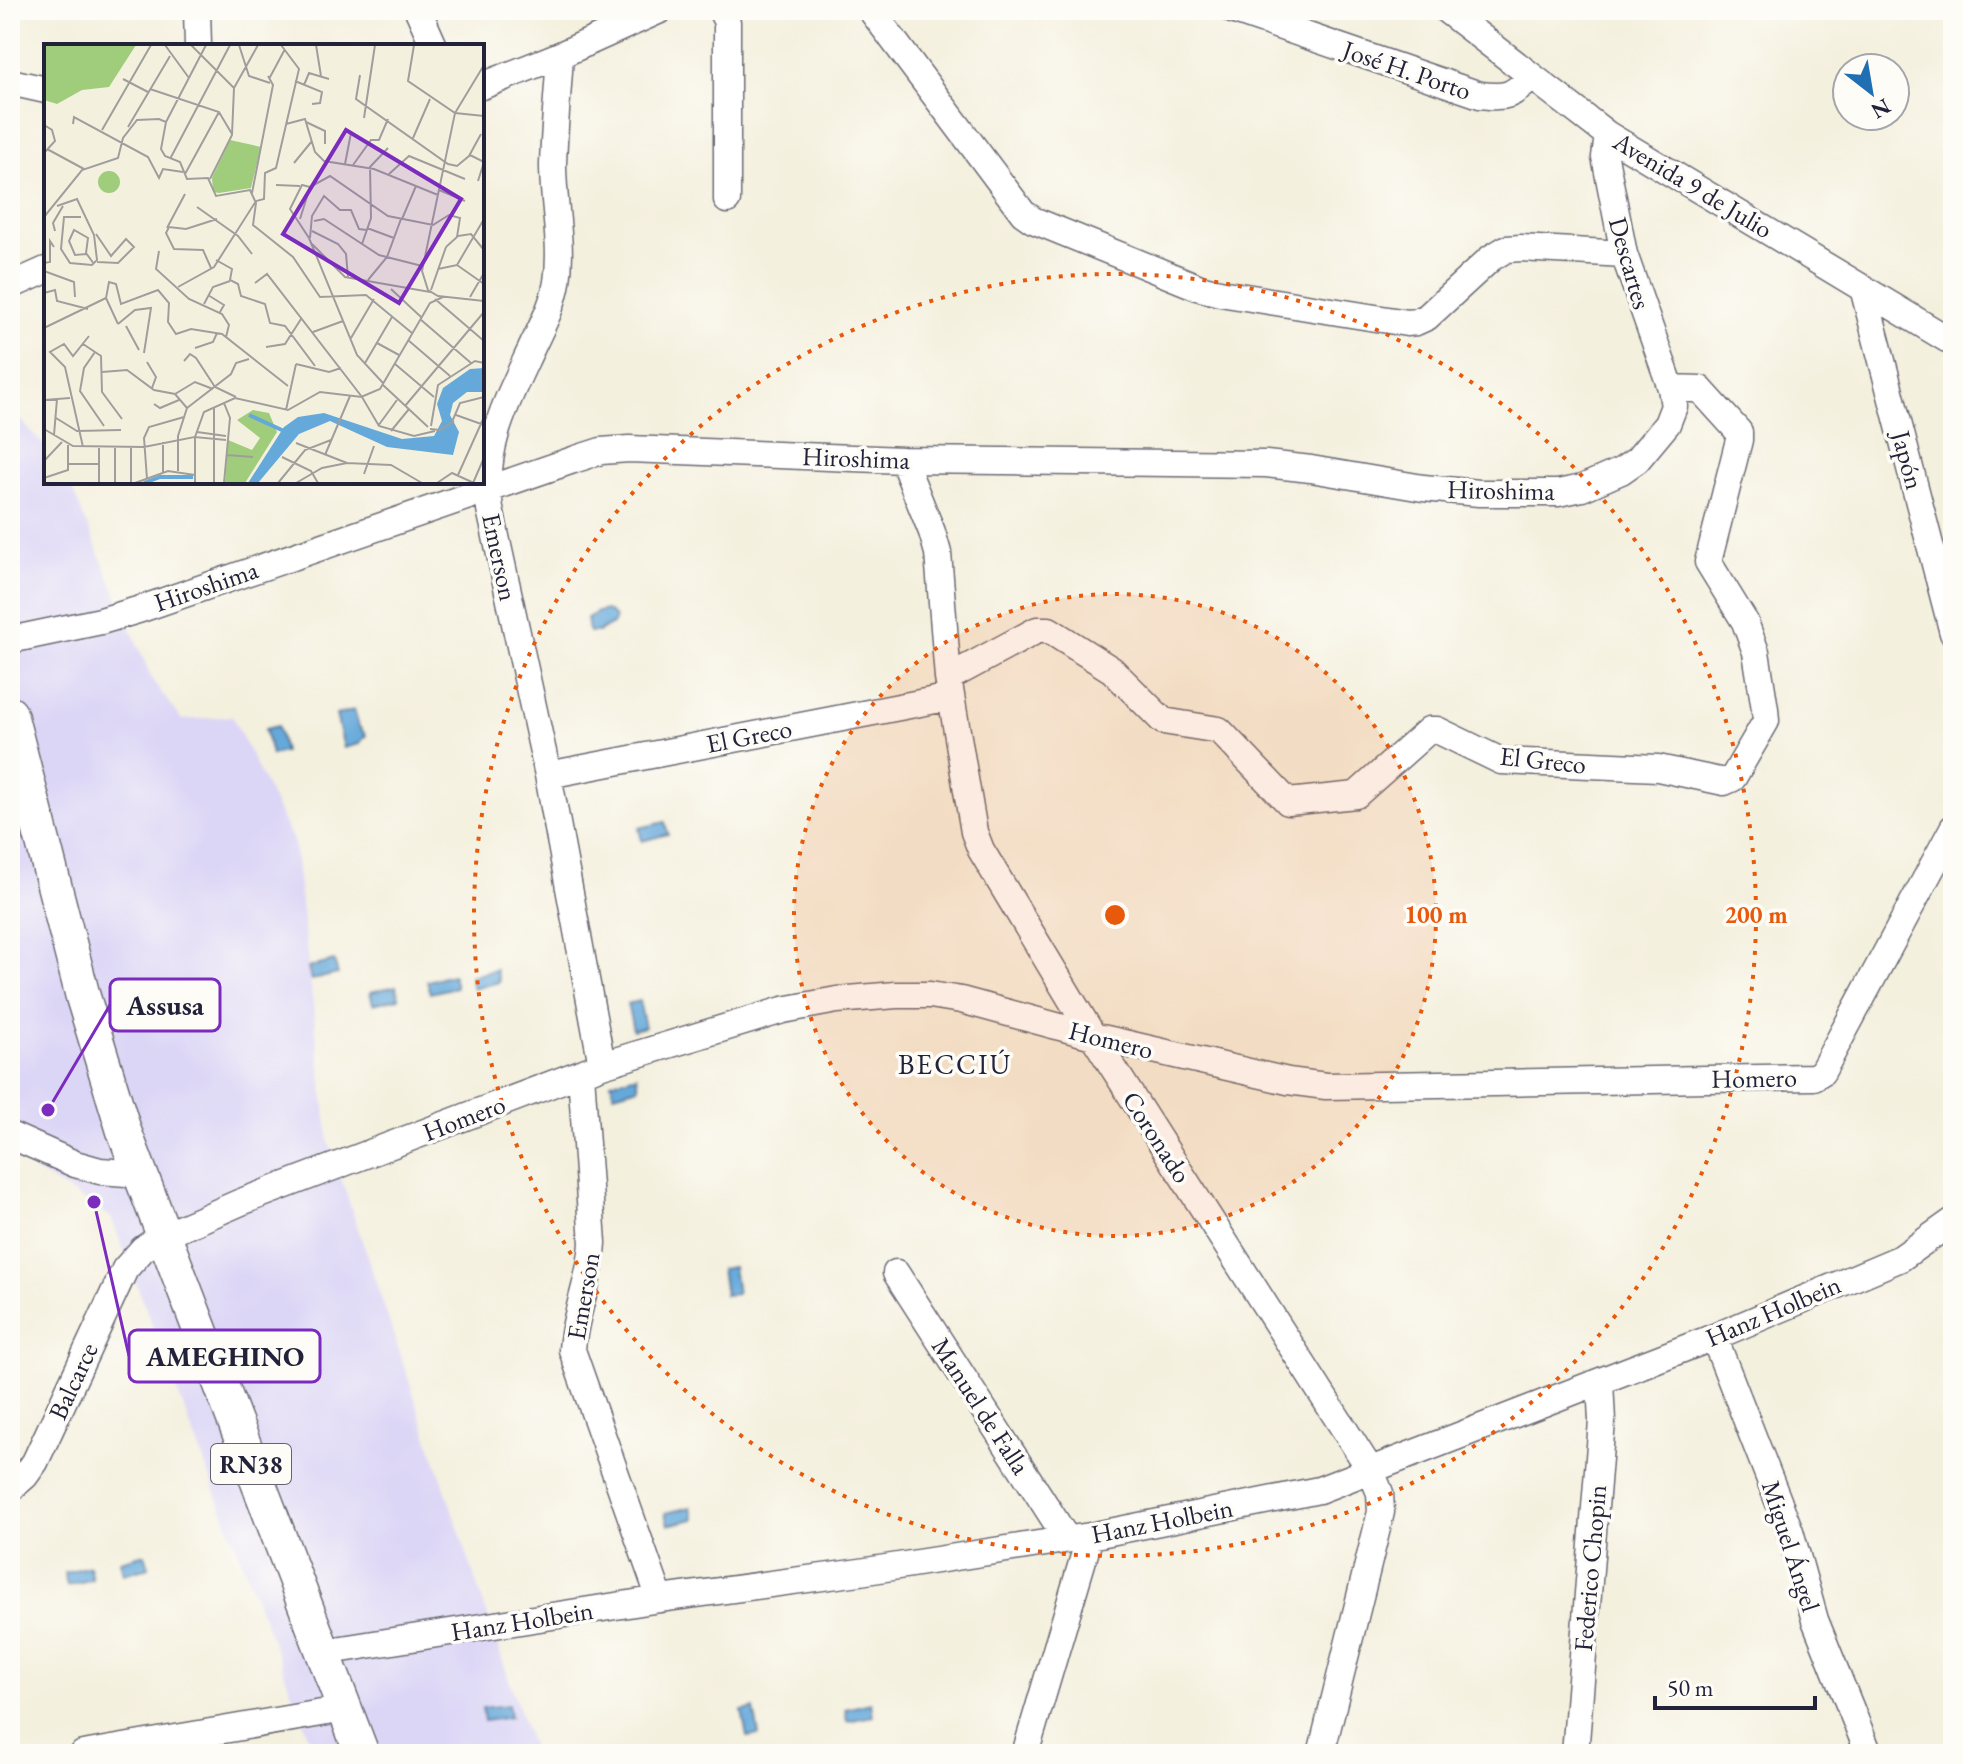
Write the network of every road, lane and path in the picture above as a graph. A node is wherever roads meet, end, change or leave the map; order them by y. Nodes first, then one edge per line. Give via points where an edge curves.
1 (197, 10) edge
2 (418, 10) edge
3 (660, 10) edge
4 (721, 10) edge
5 (871, 10) edge
6 (1232, 10) edge
7 (1446, 10) edge
8 (198, 44) edge
9 (433, 44) edge
10 (560, 55) junction
11 (1532, 77) junction
12 (10, 82) edge
13 (484, 85) edge
14 (44, 90) edge
15 (1608, 135) junction
16 (727, 200) dead end
17 (1624, 254) junction
18 (44, 271) edge
19 (10, 286) edge
20 (1863, 288) junction
21 (1953, 341) edge
22 (1671, 388) junction
23 (903, 460) junction
24 (487, 488) junction
25 (1953, 633) edge
26 (10, 640) edge
27 (950, 688) junction
28 (10, 714) edge
29 (548, 775) junction
30 (1953, 828) edge
31 (1093, 1036) junction
32 (592, 1069) junction
33 (10, 1135) edge
34 (140, 1174) junction
35 (1953, 1221) edge
36 (163, 1236) junction
37 (896, 1273) dead end
38 (1714, 1337) junction
39 (1600, 1382) junction
40 (1371, 1471) junction
41 (10, 1489) edge
42 (1078, 1537) junction
43 (660, 1599) junction
44 (323, 1652) junction
45 (345, 1709) junction
46 (83, 1754) edge
47 (362, 1754) edge
48 (1025, 1754) edge
49 (1321, 1754) edge
50 (1575, 1754) edge
51 (1869, 1754) edge

1 - 8 street
2 - 9 street
3 - 10 street
4 - 16 street via 727,22
5 - 17 street via 1023,213 1200,288 1416,322 1506,249
6 - 11 street, José H. Porto via 1480,95 1502,97
7 - 11 street, Avenida 9 de Julio
10 - 13 street
10 - 24 street, Emerson via 553,166 557,281 552,305 501,415
11 - 15 street, Avenida 9 de Julio
12 - 14 street
15 - 17 street, Descartes via 1605,157
15 - 20 street, Avenida 9 de Julio
17 - 22 street, Descartes
18 - 19 street
20 - 21 street, Avenida 9 de Julio
20 - 25 street, Japón
22 - 23 street, Hiroshima via 1674,406 1667,424 1637,460 1582,488 1558,493 1423,488 1266,464
22 - 27 street, El Greco via 1700,389 1739,432 1708,562 1745,622 1756,652 1766,721 1733,778 1724,782 1658,768 1501,761 1429,730 1356,795 1288,802 1219,730 1163,721 1112,670 1049,630 1037,630
23 - 24 street, Hiroshima via 629,449 601,451
23 - 27 street, Coronado via 938,553
24 - 26 street, Hiroshima via 141,609
24 - 29 street, Emerson
27 - 29 street, El Greco
27 - 31 street, Coronado via 981,850
28 - 34 main road, RN38 via 83,997
29 - 32 street, Emerson
30 - 31 street, Homero via 1822,1072 1814,1077 1326,1086
31 - 32 street, Homero via 961,1000 896,995 783,1010
31 - 40 street, Coronado
32 - 36 street, Homero
32 - 43 street, Emerson via 592,1262 572,1350
33 - 34 street via 75,1164
34 - 36 main road, RN38
35 - 38 street, Hanz Holbein via 1901,1258
36 - 41 street, Balcarce via 125,1269 35,1462
36 - 44 main road, RN38
37 - 42 street, Manuel de Falla
38 - 39 street, Hanz Holbein
38 - 51 street, Miguel Ángel
39 - 40 street, Hanz Holbein
39 - 50 street, Federico Chopin via 1602,1421
40 - 42 street, Hanz Holbein via 1309,1493
40 - 49 street, Coronado via 1381,1512
42 - 43 street, Hanz Holbein
42 - 48 street
43 - 44 street, Hanz Holbein
44 - 45 main road, RN38
45 - 46 street
45 - 47 main road, RN38

